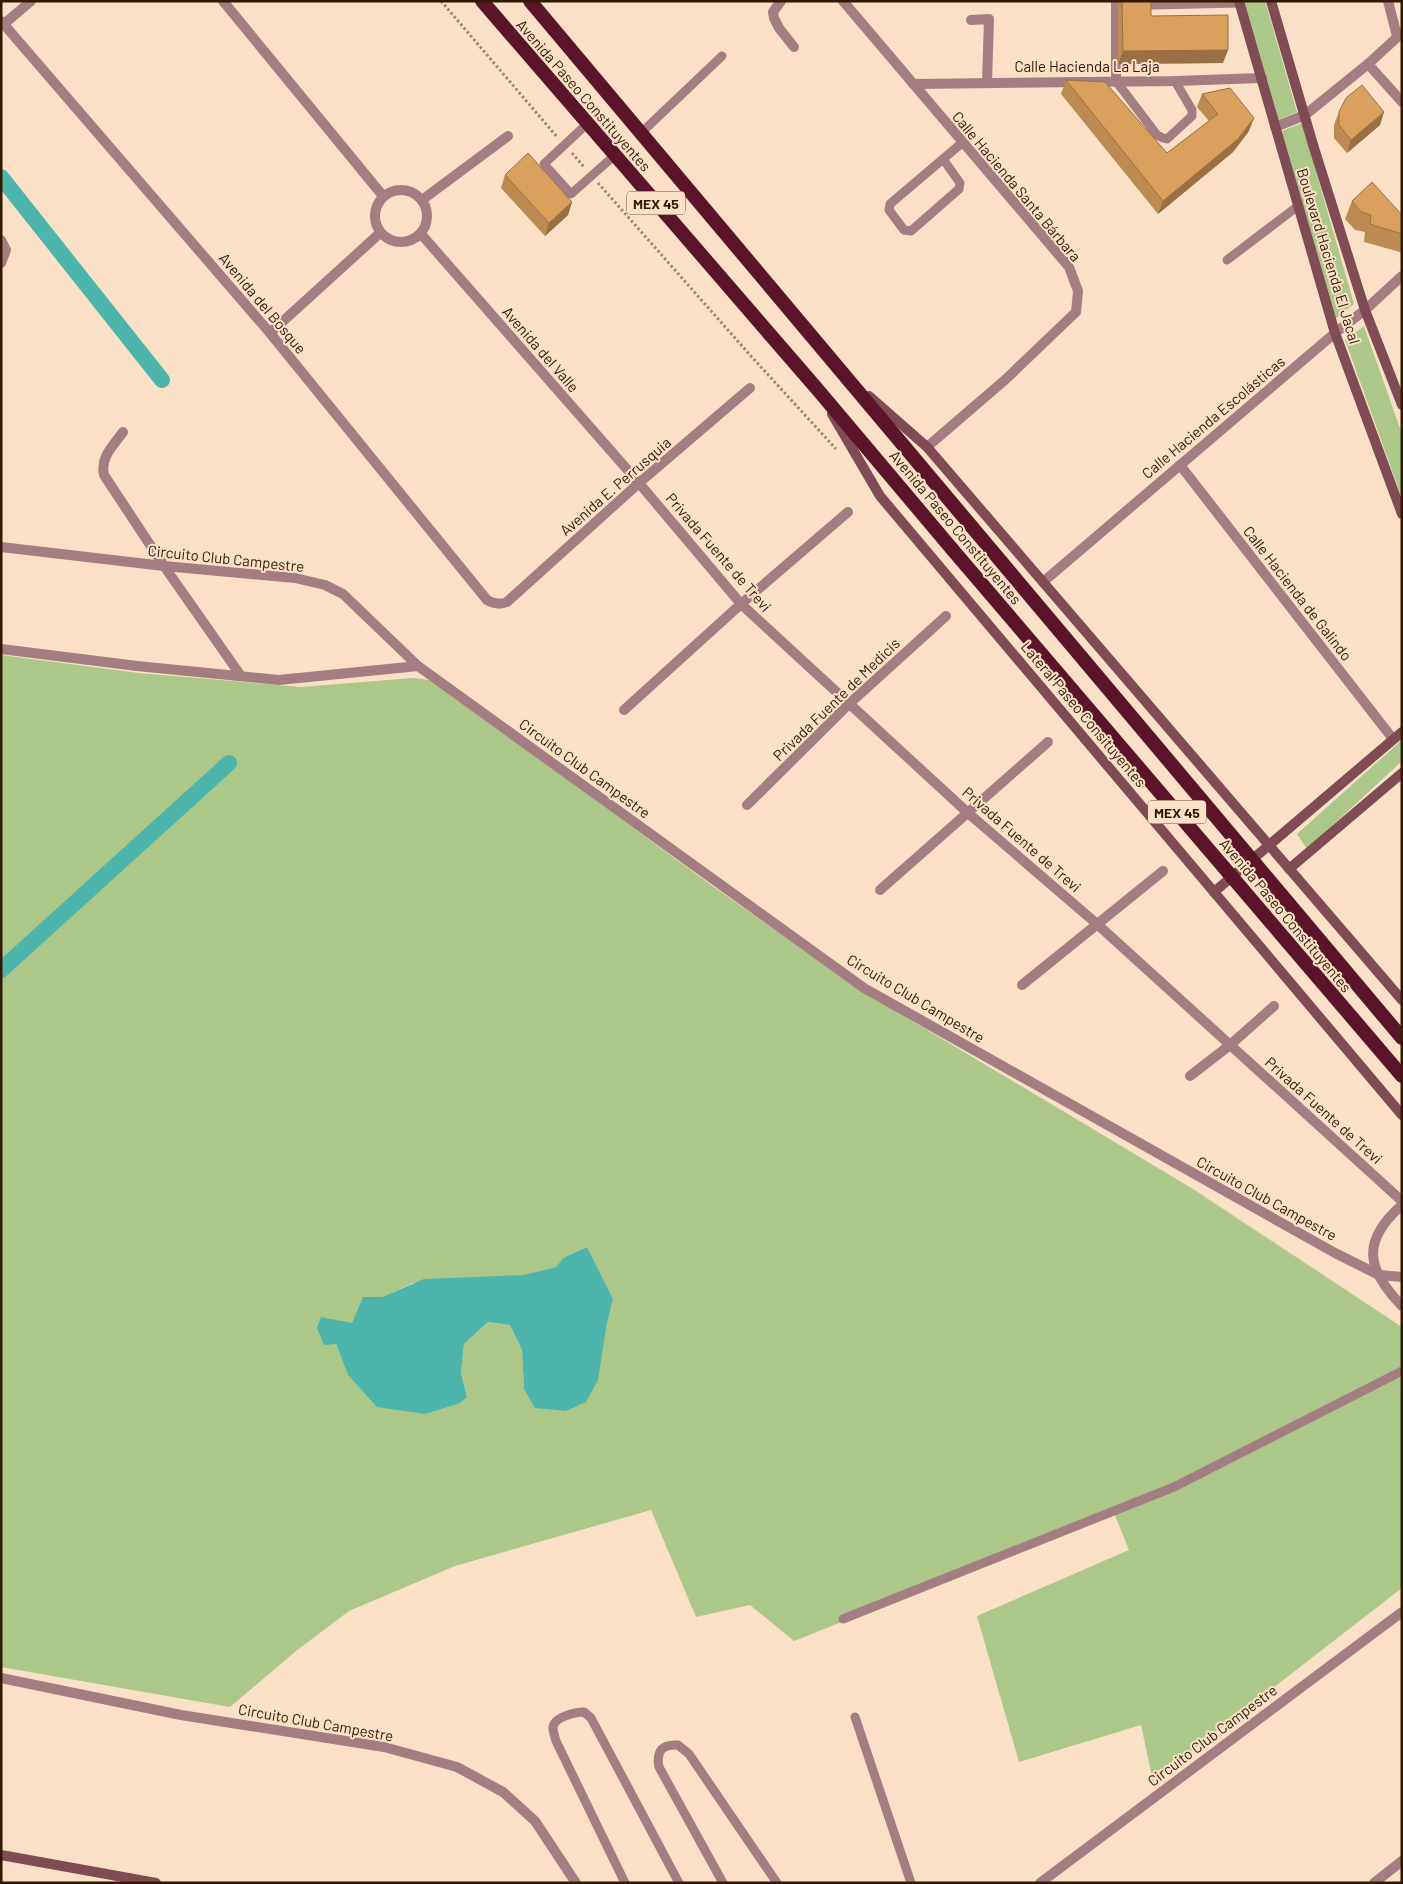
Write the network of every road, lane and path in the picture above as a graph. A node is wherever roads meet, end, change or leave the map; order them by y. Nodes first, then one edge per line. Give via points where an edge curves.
1 (31, 1) edge
2 (223, 1) edge
3 (441, 1) edge
4 (482, 1) edge
5 (530, 1) edge
6 (780, 1) edge
7 (843, 1) edge
8 (1116, 1) edge
9 (1271, 1) edge
10 (1388, 1) edge
11 (1239, 2) edge
12 (1152, 5) edge
13 (970, 20) dead end
14 (3, 23) edge
15 (1400, 34) edge
16 (794, 47) dead end
17 (722, 56) dead end
18 (1368, 64) junction
19 (1262, 78) junction
20 (1116, 81) junction
21 (1176, 81) junction
22 (987, 82) junction
23 (913, 84) junction
24 (1402, 102) edge
25 (1305, 116) junction
26 (588, 124) junction
27 (1275, 127) junction
28 (641, 133) junction
29 (508, 136) dead end
30 (962, 142) junction
31 (564, 145) junction
32 (615, 155) junction
33 (943, 159) junction
34 (591, 176) junction
35 (383, 196) junction
36 (422, 200) junction
37 (1298, 206) junction
38 (380, 234) junction
39 (420, 234) junction
40 (3, 243) edge
41 (1227, 260) dead end
42 (1, 262) edge
43 (1402, 276) edge
44 (1365, 310) junction
45 (270, 333) junction
46 (1335, 333) junction
47 (844, 374) junction
48 (750, 388) dead end
49 (818, 390) junction
50 (1402, 405) edge
51 (123, 432) dead end
52 (927, 447) junction
53 (841, 453) dead end
54 (1180, 464) junction
55 (639, 483) junction
56 (848, 512) dead end
57 (1402, 514) edge
58 (1, 547) edge
59 (164, 566) junction
60 (1043, 582) junction
61 (498, 604) joint
62 (741, 604) junction
63 (946, 616) dead end
64 (1, 649) edge
65 (418, 666) junction
66 (241, 676) junction
67 (850, 703) junction
68 (624, 710) dead end
69 (1402, 732) edge
70 (1393, 739) junction
71 (1048, 742) dead end
72 (1402, 773) edge
73 (747, 805) dead end
74 (968, 813) junction
75 (1269, 845) junction
76 (1289, 869) junction
77 (1163, 871) dead end
78 (880, 890) dead end
79 (1214, 892) junction
80 (1097, 924) junction
81 (1022, 986) dead end
82 (1402, 1000) edge
83 (1274, 1006) dead end
84 (1402, 1038) edge
85 (1230, 1045) junction
86 (1190, 1076) dead end
87 (1402, 1076) edge
88 (1402, 1115) edge
89 (1402, 1201) edge
90 (1402, 1205) edge
91 (1379, 1275) junction
92 (1402, 1277) edge
93 (1402, 1306) edge
94 (1402, 1371) edge
95 (1402, 1612) edge
96 (843, 1619) dead end
97 (1, 1678) edge
98 (855, 1716) dead end
99 (1, 1855) edge
100 (1402, 1861) edge
101 (156, 1883) edge
102 (576, 1883) edge
103 (625, 1883) edge
104 (679, 1883) edge
105 (723, 1883) edge
106 (776, 1883) edge
107 (910, 1883) edge
108 (1040, 1883) edge
109 (1374, 1883) edge

1 - 14 street
2 - 35 street
3 - 31 path
4 - 26 highway, Avenida Paseo Constituyentes / MEX 45
5 - 28 highway, Avenida Paseo Constituyentes / MEX 45
6 - 16 street via 773,12 774,18
7 - 23 street, Calle Hacienda Santa Bárbara
8 - 20 street
9 - 25 main road, Boulevard Hacienda El Jacal
10 - 15 street
11 - 12 lane
11 - 19 main road, Boulevard Hacienda El Jacal
13 - 22 street via 989,19
14 - 45 street, Avenida del Bosque
15 - 18 street
17 - 28 lane
18 - 24 street
18 - 25 street
19 - 21 street, Calle Hacienda La Laja
19 - 27 main road, Boulevard Hacienda El Jacal
20 - 21 street, Calle Hacienda La Laja
20 - 21 lane via 1157,135 1167,139 1192,116
20 - 22 street, Calle Hacienda La Laja
22 - 23 street, Calle Hacienda La Laja
23 - 30 street, Calle Hacienda Santa Bárbara
25 - 27 street
25 - 44 main road, Boulevard Hacienda El Jacal
26 - 31 lane
26 - 32 highway, Avenida Paseo Constituyentes / MEX 45
27 - 37 main road, Boulevard Hacienda El Jacal
28 - 47 highway, Avenida Paseo Constituyentes / MEX 45
29 - 36 street
30 - 33 lane
30 - 52 street, Calle Hacienda Santa Bárbara via 1069,267 1078,291 1076,312 1006,379
31 - 34 path
31 - 34 lane via 544,164 571,194
32 - 34 lane
32 - 49 highway, Avenida Paseo Constituyentes / MEX 45
33 - 33 lane via 890,204 889,210 904,230 911,231 959,189 960,182
34 - 53 path
35 - 36 street via 404,190
35 - 38 street via 374,214
36 - 39 street via 427,220
37 - 41 lane
37 - 46 main road, Boulevard Hacienda El Jacal
38 - 39 street via 398,243 408,242
38 - 45 street
39 - 55 street, Avenida del Valle
40 - 42 street via 6,254
43 - 44 street, Calle Hacienda Escolásticas
44 - 46 street, Calle Hacienda Escolásticas
44 - 50 main road, Boulevard Hacienda El Jacal
45 - 61 street, Avenida del Bosque via 487,600
46 - 54 street, Calle Hacienda Escolásticas
46 - 57 main road, Boulevard Hacienda El Jacal
47 - 52 main road
47 - 84 highway, Avenida Paseo Constituyentes / MEX 45, bridge
48 - 55 street, Avenida E. Perrusquia
49 - 79 main road, Lateral Paseo Consituyentes via 880,496
49 - 87 highway, Avenida Paseo Constituyentes / MEX 45, bridge
51 - 59 street via 104,459 104,475
52 - 60 main road
54 - 60 street, Calle Hacienda Escolásticas
54 - 70 street, Calle Hacienda de Galindo
55 - 61 street, Avenida E. Perrusquia via 507,602
55 - 62 street, Privada Fuente de Trevi
56 - 62 street
58 - 59 street, Circuito Club Campestre
59 - 65 street, Circuito Club Campestre via 295,578 325,585 342,594
59 - 66 street
60 - 75 main road
62 - 67 street, Privada Fuente de Trevi
62 - 68 street
63 - 67 street, Privada Fuente de Medicis
64 - 66 street
65 - 66 street via 278,680
65 - 91 street, Circuito Club Campestre via 864,988 1335,1254
67 - 73 street, Privada Fuente de Medicis
67 - 74 street, Privada Fuente de Trevi
69 - 70 main road
70 - 75 main road
71 - 74 street
72 - 76 main road
74 - 78 street
74 - 80 street, Privada Fuente de Trevi
75 - 76 main road
75 - 79 main road
76 - 82 main road
77 - 80 street
79 - 88 main road, Lateral Paseo Consituyentes
80 - 81 street
80 - 85 street, Privada Fuente de Trevi
83 - 85 street
85 - 86 street
85 - 89 street, Privada Fuente de Trevi
90 - 91 street via 1380,1228 1374,1240 1372,1251
91 - 92 street, Circuito Club Campestre
91 - 93 street, Circuito Club Campestre
94 - 96 lane via 1174,1488
95 - 108 street, Circuito Club Campestre
97 - 102 street, Circuito Club Campestre via 181,1715 384,1747 457,1767 503,1792 535,1821
98 - 107 lane
99 - 101 main road
100 - 109 street
103 - 104 lane via 556,1741 555,1722 574,1712 584,1712 590,1718
105 - 106 lane via 659,1767 657,1757 668,1744 678,1744 689,1754

